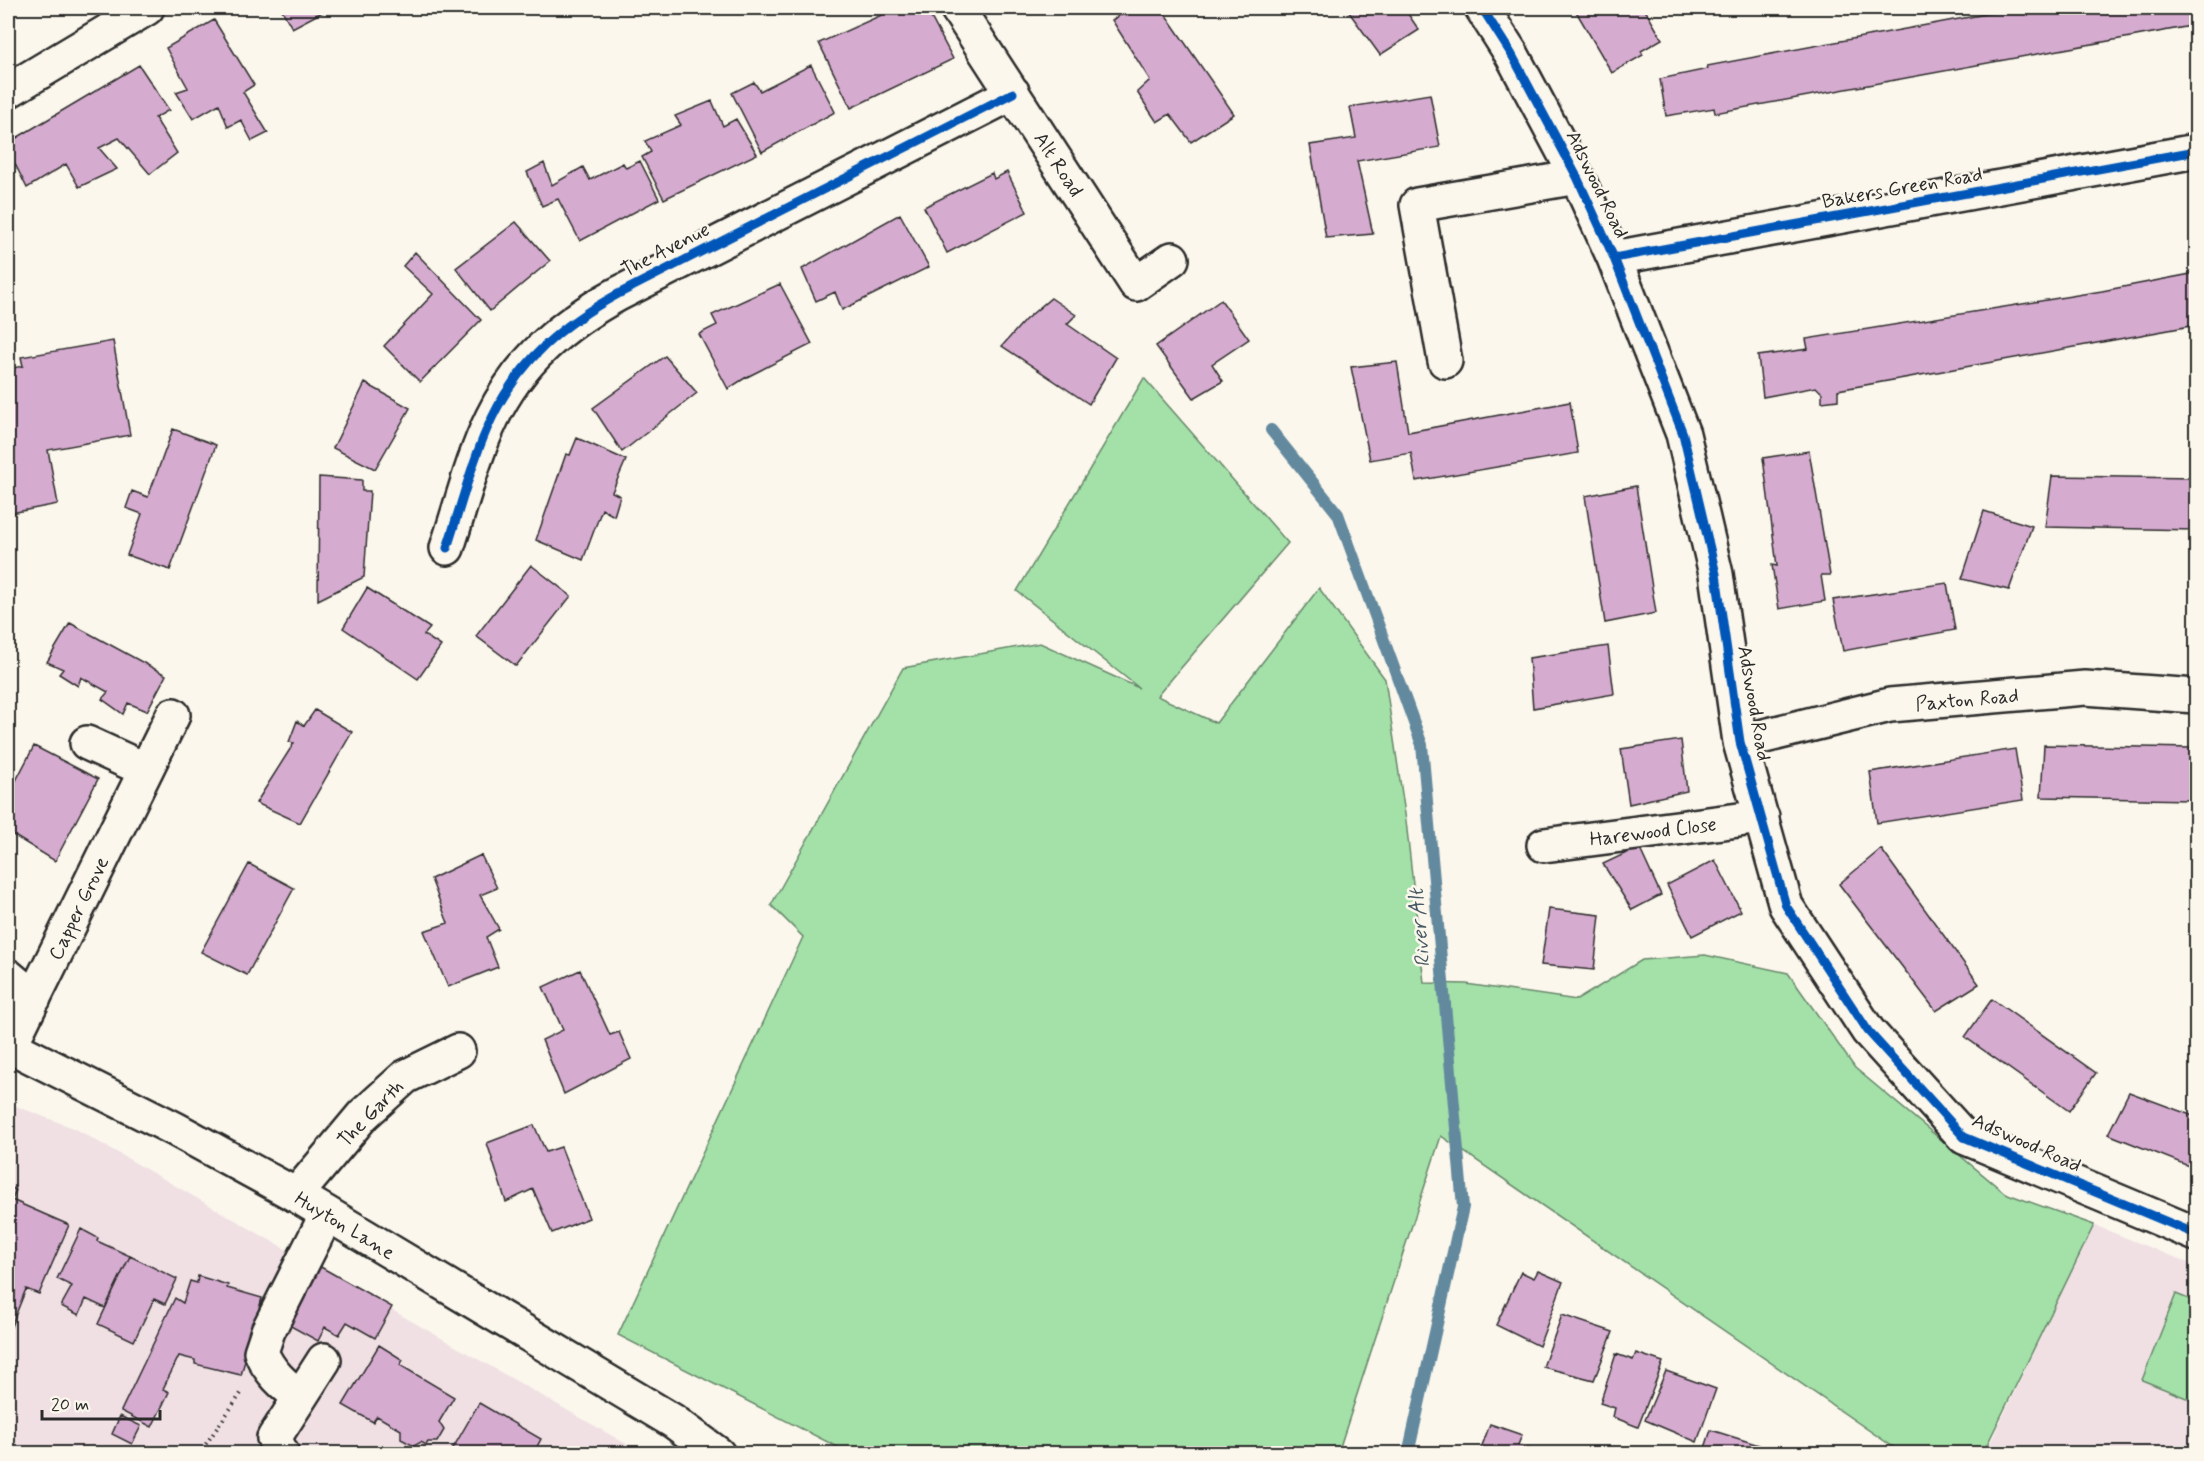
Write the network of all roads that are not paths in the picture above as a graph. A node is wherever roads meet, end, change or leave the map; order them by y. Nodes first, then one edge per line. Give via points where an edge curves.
1 (147, 8) edge
2 (957, 8) edge
3 (1482, 8) edge
4 (8, 91) edge
5 (1013, 93) junction
6 (2196, 151) edge
7 (1577, 177) junction
8 (1614, 258) junction
9 (1172, 259) dead end
10 (1445, 361) dead end
11 (447, 548) dead end
12 (2196, 696) edge
13 (173, 715) dead end
14 (1740, 742) junction
15 (87, 743) dead end
16 (146, 770) junction
17 (1762, 817) junction
18 (1545, 845) dead end
19 (8, 976) edge
20 (34, 998) junction
21 (8, 1047) edge
22 (458, 1051) dead end
23 (296, 1195) junction
24 (327, 1214) junction
25 (2196, 1234) edge
26 (324, 1360) dead end
27 (300, 1397) junction
28 (673, 1421) junction
29 (282, 1454) edge
30 (703, 1454) edge
31 (718, 1454) edge

1 - 4 street
2 - 5 street, Alt Road
3 - 7 street, Adswood Road via 1512,55
5 - 9 street, Alt Road via 1136,284
5 - 11 street, The Avenue via 618,294 555,335 520,374 492,418
6 - 8 street, Bakers Green Road
7 - 8 street, Adswood Road
7 - 10 street via 1417,205
8 - 14 street, Adswood Road via 1683,434 1716,574
12 - 14 street, Paxton Road via 2085,688 1890,705
13 - 16 street, Capper Grove
14 - 17 street, Adswood Road
15 - 16 street
16 - 20 street, Capper Grove
17 - 18 street, Harewood Close
17 - 25 street, Adswood Road via 1786,906 1868,1031 1964,1137
19 - 20 street
20 - 21 street, Capper Grove
21 - 23 street, Huyton Lane via 175,1129
22 - 23 street, The Garth via 405,1077 363,1115
23 - 24 street, Huyton Lane
24 - 27 street via 268,1330 261,1352 284,1385
24 - 28 street, Huyton Lane
26 - 27 street
27 - 29 street via 274,1438
28 - 30 street, Huyton Lane
28 - 31 street, Huyton Lane

